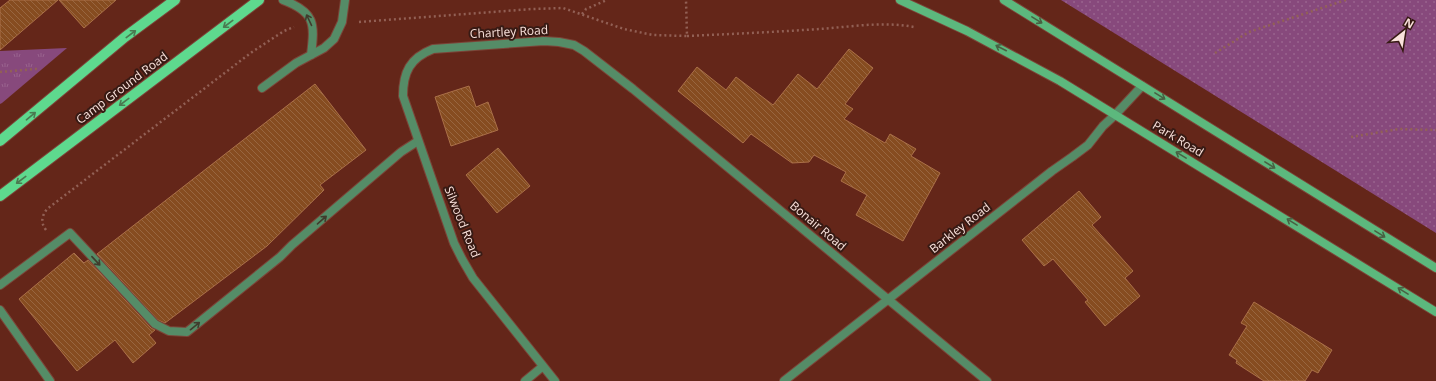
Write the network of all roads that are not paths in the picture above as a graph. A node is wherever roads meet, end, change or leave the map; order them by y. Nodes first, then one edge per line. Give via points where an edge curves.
1 (175, 0) edge
2 (259, 0) edge
3 (283, 0) edge
4 (346, 0) edge
5 (900, 0) edge
6 (1004, 0) edge
7 (311, 55) junction
8 (1142, 86) junction
9 (262, 88) dead end
10 (633, 89) joint
11 (403, 96) joint
12 (1116, 115) junction
13 (0, 141) edge
14 (418, 141) junction
15 (0, 196) edge
16 (1436, 268) edge
17 (0, 285) edge
18 (887, 299) junction
19 (0, 310) edge
20 (1436, 312) edge
21 (542, 367) junction
22 (50, 381) edge
23 (525, 381) edge
24 (555, 381) edge
25 (784, 381) edge
26 (987, 381) edge

13 -> 1 main road via 125,37
2 -> 15 main road, Camp Ground Road
7 -> 3 street via 312,22 304,11
4 - 7 street via 342,22 334,39
12 -> 5 main road, Park Road via 1016,56
6 -> 8 main road
7 - 9 street
8 - 12 street, Barkley Road
8 -> 16 main road
10 - 11 street, Chartley Road via 574,45 544,40 427,51 408,68 403,83
10 - 18 street, Bonair Road
11 - 14 street, Silwood Road
12 - 18 street, Barkley Road via 1088,145
20 -> 12 main road, Park Road
17 -> 14 street via 70,233 155,324 169,331 187,332 280,257 401,152
14 - 21 street, Silwood Road via 462,259 473,278
18 - 25 street, Barkley Road
18 - 26 street, Bonair Road
19 - 22 street
21 - 23 street
21 - 24 street, Silwood Road

